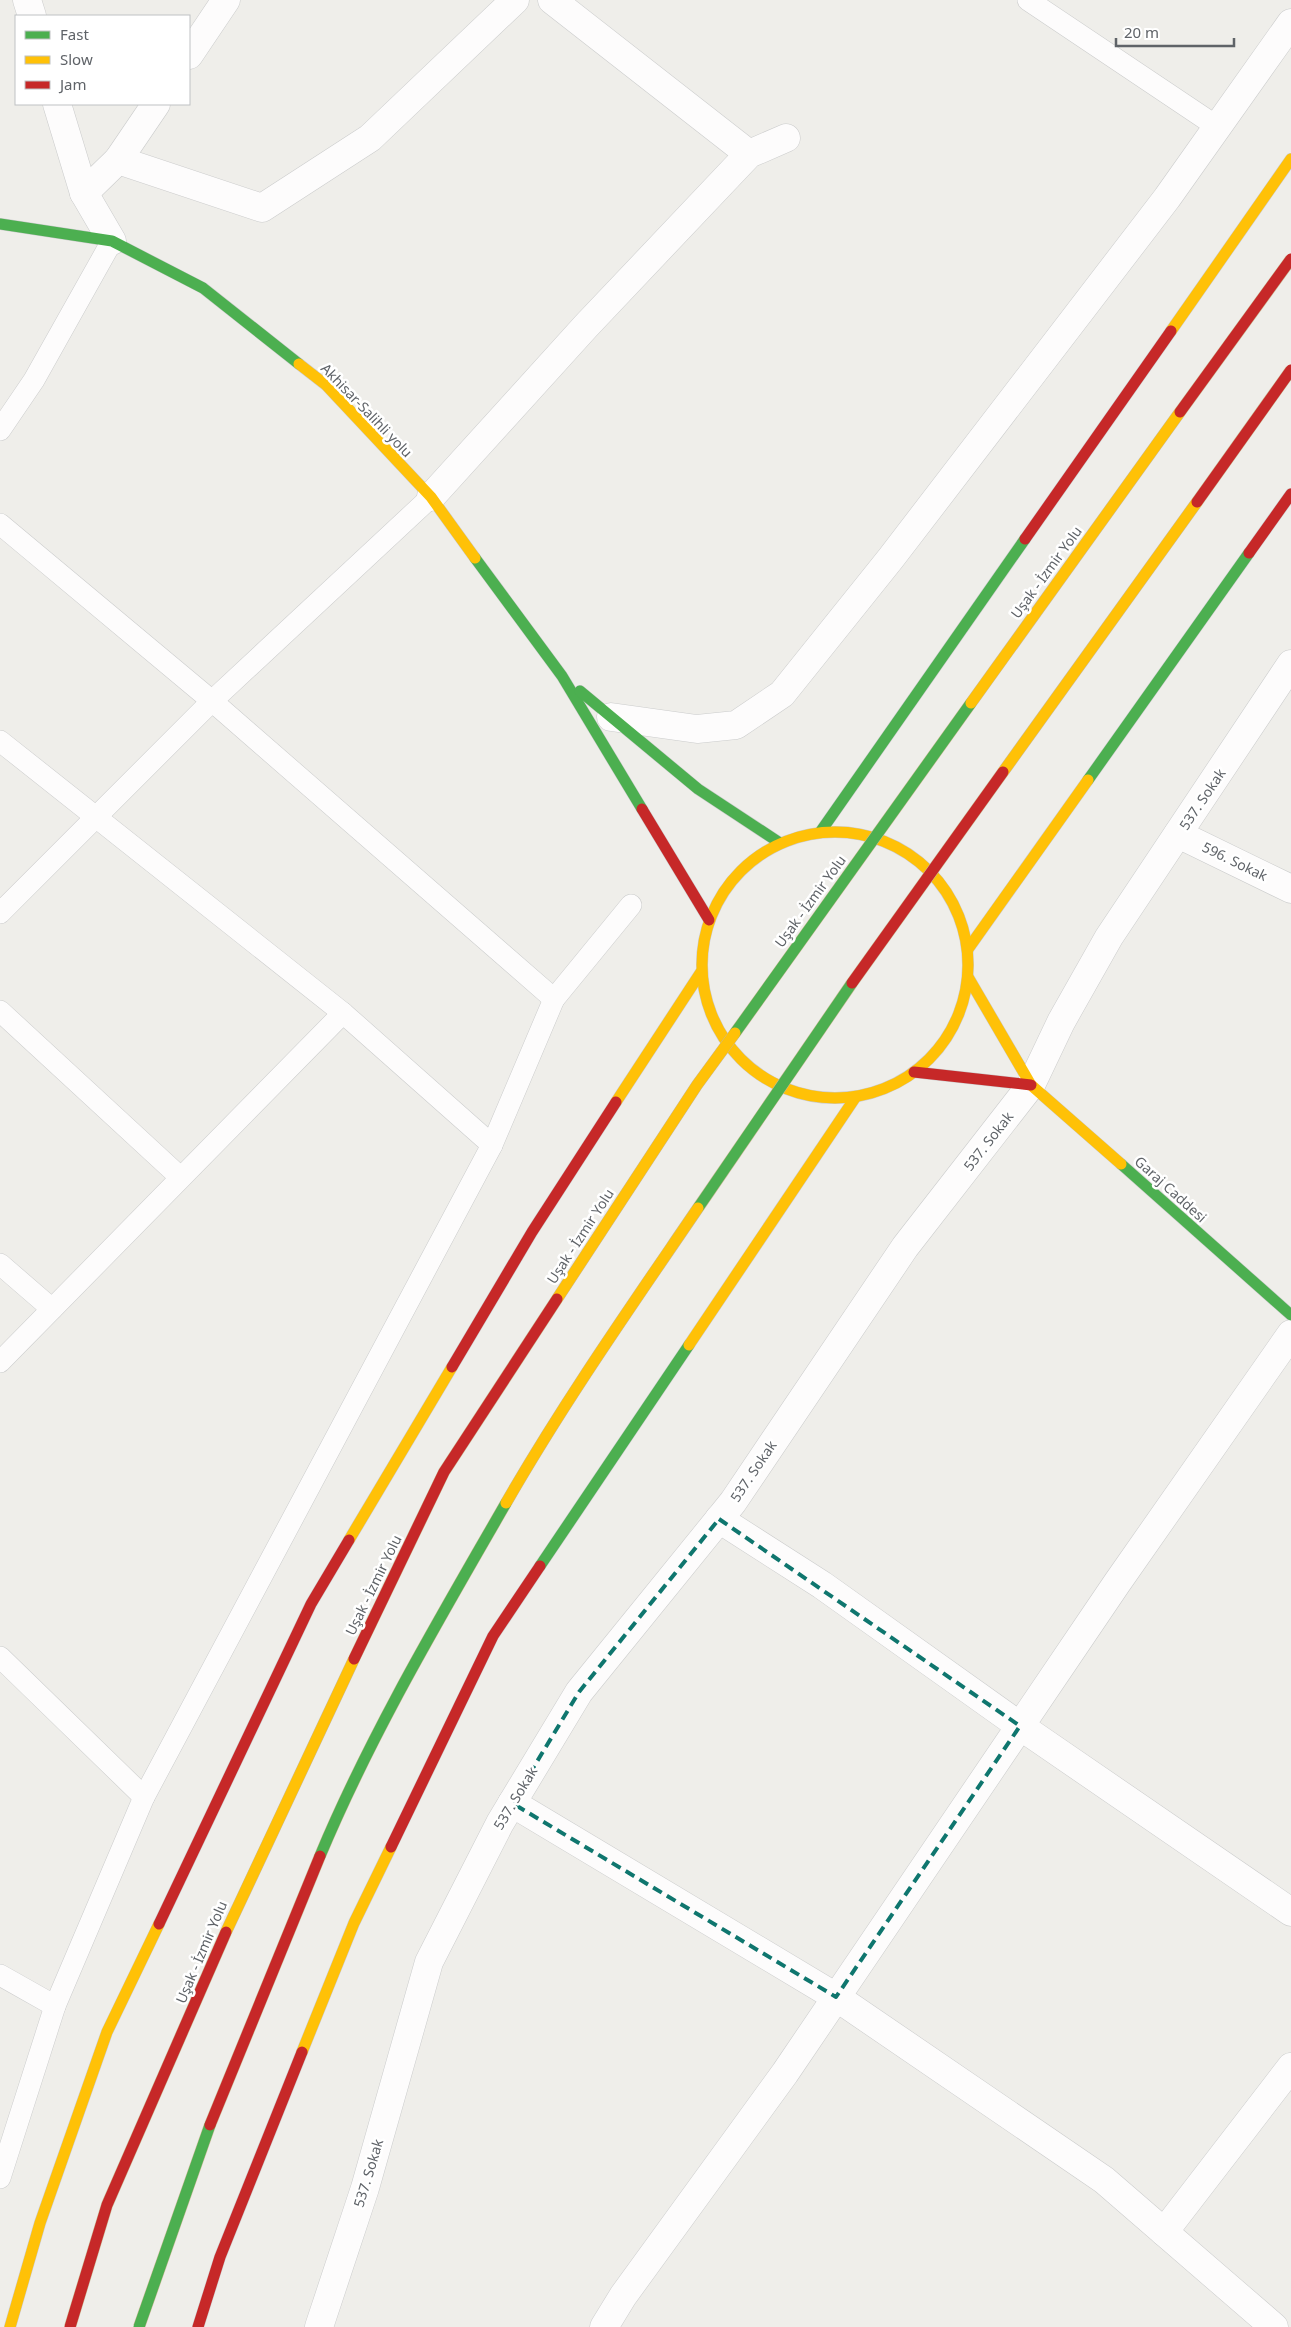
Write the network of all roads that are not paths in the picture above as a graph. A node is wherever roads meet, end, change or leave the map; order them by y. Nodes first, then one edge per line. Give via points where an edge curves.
1 (27, 0) edge
2 (226, 0) edge
3 (514, 0) edge
4 (552, 0) edge
5 (1028, 0) edge
6 (32, 15) edge
7 (1291, 23) edge
8 (190, 54) edge
9 (57, 105) edge
10 (155, 105) edge
11 (1216, 126) junction
12 (786, 138) dead end
13 (749, 154) junction
14 (1291, 159) edge
15 (118, 160) junction
16 (84, 194) junction
17 (0, 224) edge
18 (112, 241) junction
19 (1291, 260) edge
20 (1291, 370) edge
21 (0, 430) edge
22 (1291, 494) edge
23 (431, 497) junction
24 (0, 524) edge
25 (1291, 664) edge
26 (562, 676) junction
27 (212, 702) junction
28 (611, 717) junction
29 (0, 740) edge
30 (97, 817) junction
31 (822, 831) junction
32 (1178, 834) junction
33 (780, 842) junction
34 (1291, 889) edge
35 (631, 905) dead end
36 (0, 913) edge
37 (709, 920) junction
38 (968, 950) junction
39 (701, 972) junction
40 (968, 977) junction
41 (554, 999) junction
42 (0, 1011) edge
43 (343, 1013) junction
44 (914, 1072) junction
45 (1032, 1085) junction
46 (856, 1098) junction
47 (492, 1145) junction
48 (180, 1177) junction
49 (0, 1264) edge
50 (52, 1309) junction
51 (1291, 1315) edge
52 (1291, 1334) edge
53 (0, 1362) edge
54 (719, 1519) junction
55 (0, 1657) edge
56 (1020, 1726) junction
57 (144, 1797) junction
58 (512, 1803) junction
59 (1291, 1912) edge
60 (0, 1975) edge
61 (836, 1998) junction
62 (55, 2006) junction
63 (1291, 2067) edge
64 (0, 2178) edge
65 (1164, 2232) junction
66 (10, 2327) edge
67 (70, 2327) edge
68 (139, 2327) edge
69 (198, 2327) edge
70 (319, 2327) edge
71 (604, 2327) edge
72 (1274, 2327) edge

1 - 6 street
2 - 8 street
3 - 15 street via 370,138 262,208
4 - 13 street
5 - 11 lane
7 - 11 street
9 - 16 street
10 - 15 street
11 - 28 street via 1167,198 891,558 782,694 736,725 696,729
12 - 13 street
13 - 23 street via 586,326
14 - 31 main road
15 - 16 street
16 - 18 street
17 - 18 main road, Akhisar-Salihli yolu
18 - 21 lane via 34,380
18 - 23 main road, Akhisar-Salihli yolu via 203,288 326,385
19 - 67 main road, Uşak - İzmir Yolu, bridge via 697,1085 444,1472 248,1881 107,2205
20 - 68 main road, bridge via 844,994 616,1328 528,1465 425,1645 342,1804 210,2124
22 - 38 main road
23 - 26 main road, Akhisar-Salihli yolu
23 - 27 lane
24 - 27 lane
25 - 32 street, 537. Sokak
26 - 28 main road
26 - 37 main road
27 - 30 lane
27 - 41 lane
28 - 33 main road via 698,789
29 - 30 lane
30 - 36 lane
30 - 43 lane
31 - 33 main road
31 - 38 main road via 863,833 902,848 934,874 957,909
32 - 34 street, 596. Sokak
32 - 45 street, 537. Sokak via 1109,937 1061,1022
33 - 37 main road via 756,856 736,874 720,895
35 - 41 lane
37 - 39 main road via 702,945
38 - 40 main road
39 - 46 main road via 708,1008 716,1025 725,1042 750,1069 782,1088 818,1098
39 - 66 main road via 532,1232 311,1604 106,2032 40,2223
40 - 44 main road via 960,1014 941,1046
40 - 45 main road, Garaj Caddesi
41 - 47 lane
42 - 48 lane
43 - 47 lane
43 - 48 lane
44 - 45 main road
44 - 46 main road via 886,1088
45 - 51 main road, Garaj Caddesi
45 - 54 street, 537. Sokak via 905,1247
46 - 69 main road via 493,1636 354,1923 220,2258
47 - 57 lane
48 - 50 lane
49 - 50 lane
50 - 53 lane
52 - 56 street
54 - 56 street via 822,1586
54 - 58 street, 537. Sokak via 579,1692
55 - 57 lane
56 - 59 street
56 - 61 street
57 - 62 lane
58 - 61 street
58 - 70 street, 537. Sokak via 429,1962 364,2188
60 - 62 lane
61 - 65 street via 1104,2180
61 - 71 street
62 - 64 lane
63 - 65 street
65 - 72 street

